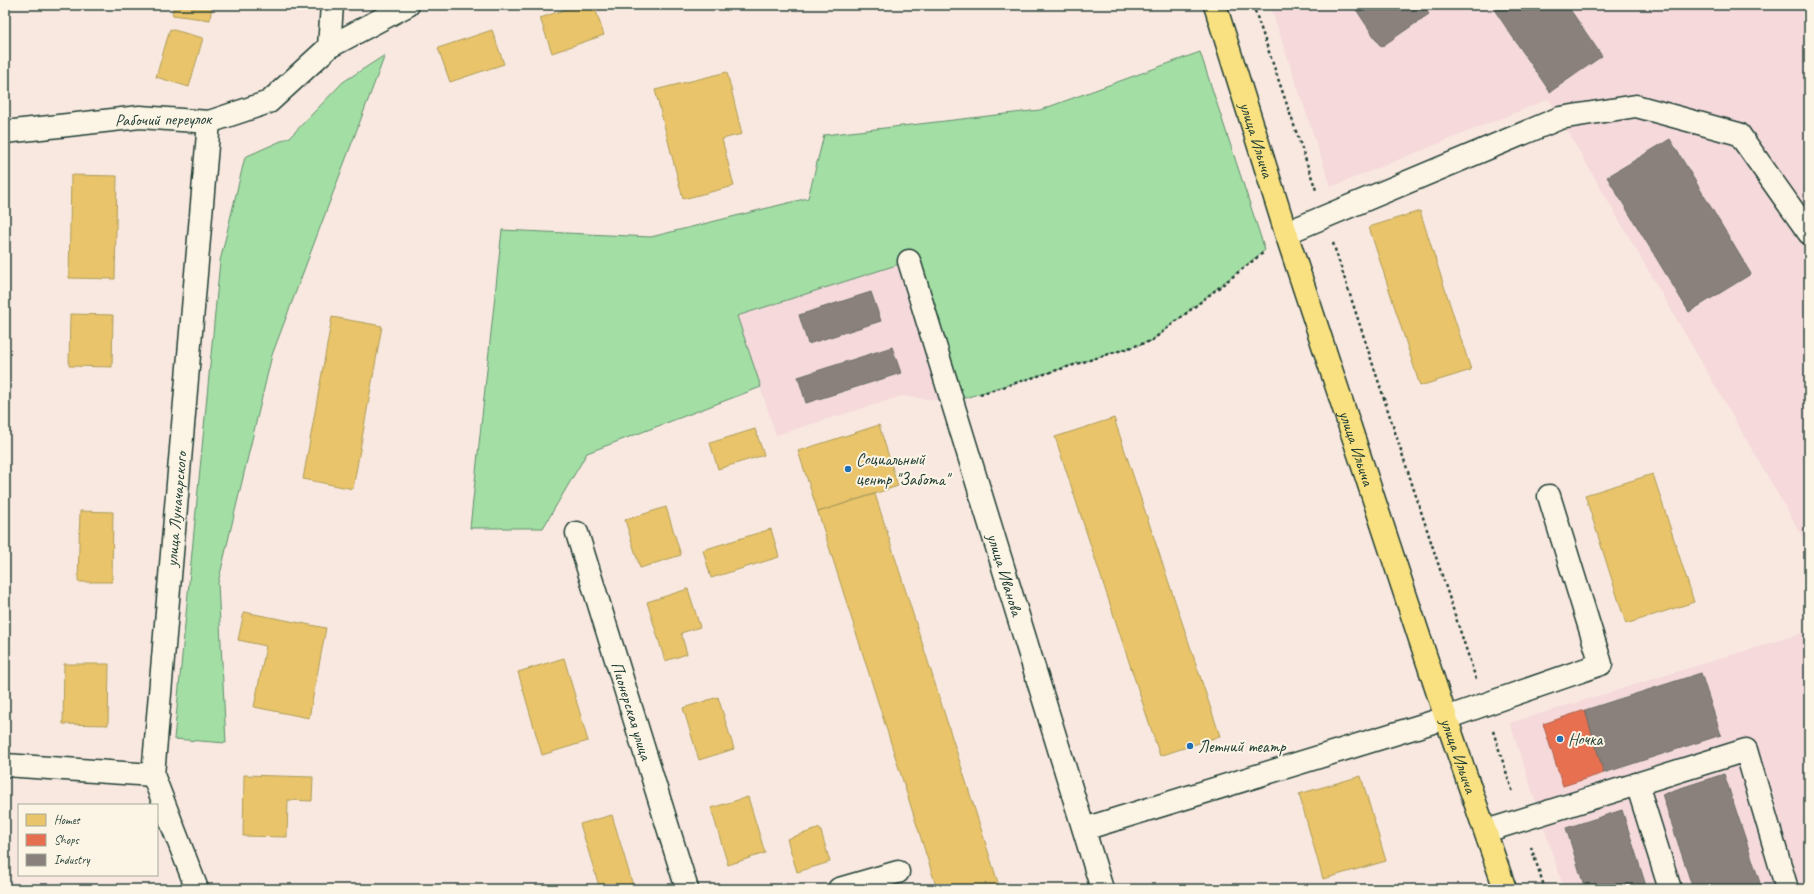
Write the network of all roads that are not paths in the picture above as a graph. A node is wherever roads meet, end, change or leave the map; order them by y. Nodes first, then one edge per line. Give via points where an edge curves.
1 (332, 5) edge
2 (408, 5) edge
3 (1215, 5) edge
4 (329, 47) junction
5 (209, 122) junction
6 (5, 132) edge
7 (1286, 233) junction
8 (1809, 233) edge
9 (909, 261) dead end
10 (1549, 496) dead end
11 (577, 533) dead end
12 (1446, 718) junction
13 (5, 765) edge
14 (153, 775) junction
15 (1636, 784) junction
16 (1084, 829) junction
17 (1486, 831) junction
18 (898, 872) dead end
19 (196, 889) edge
20 (687, 889) edge
21 (839, 889) edge
22 (1102, 889) edge
23 (1505, 889) edge
24 (1670, 889) edge
25 (1787, 889) edge

1 - 4 street
2 - 4 street, Рабочий переулок
3 - 7 main road, улица Ильича
4 - 5 street, Рабочий переулок via 269,102
5 - 6 street, Рабочий переулок via 140,117
5 - 14 street, улица Луначарского
7 - 8 street via 1560,118 1636,106 1739,134
7 - 12 main road, улица Ильича
9 - 16 street, улица Иванова
10 - 12 street via 1601,664
11 - 20 street, Пионерская улица
12 - 16 street
12 - 17 main road, улица Ильича
13 - 14 street
14 - 19 street, улица Луначарского
15 - 17 street
15 - 24 street
15 - 25 street via 1746,750
16 - 22 street, улица Иванова
17 - 23 main road, улица Ильича
18 - 21 street

